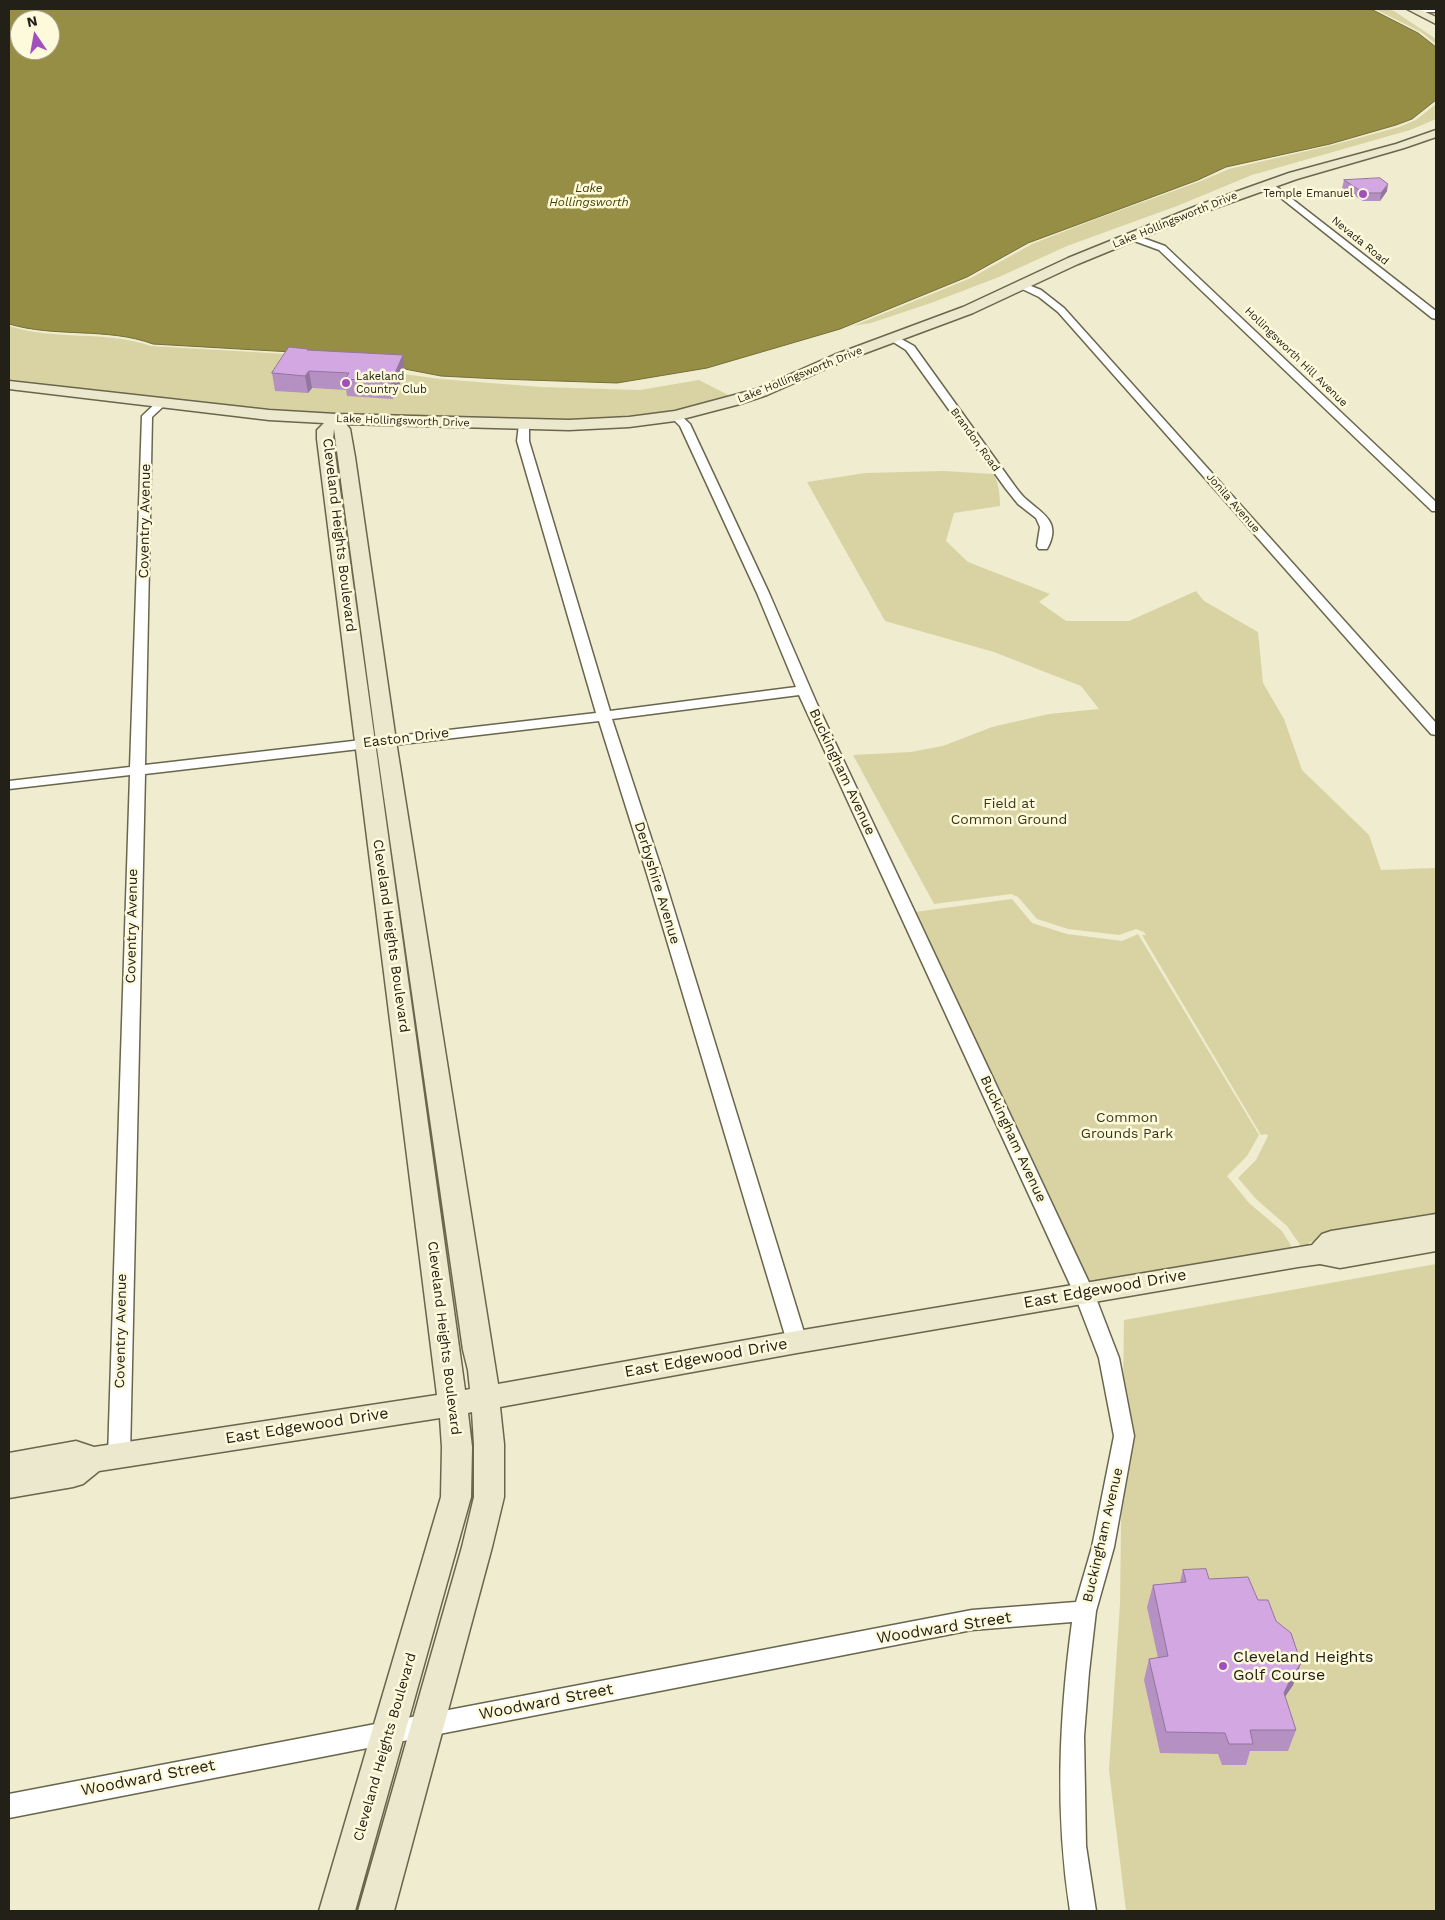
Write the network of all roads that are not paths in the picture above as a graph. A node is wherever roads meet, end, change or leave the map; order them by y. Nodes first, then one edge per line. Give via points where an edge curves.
1 (1415, 10) edge
2 (1436, 10) edge
3 (1436, 21) edge
4 (1436, 133) edge
5 (1269, 184) junction
6 (1132, 237) junction
7 (1021, 285) junction
8 (1436, 316) edge
9 (894, 338) junction
10 (9, 385) edge
11 (162, 403) junction
12 (675, 416) junction
13 (336, 419) junction
14 (524, 424) junction
15 (1436, 508) edge
16 (1043, 546) dead end
17 (804, 690) junction
18 (604, 716) junction
19 (1436, 731) edge
20 (376, 742) junction
21 (136, 770) junction
22 (9, 785) edge
23 (426, 1007) junction
24 (401, 1011) junction
25 (1436, 1224) edge
26 (1436, 1241) edge
27 (1320, 1254) junction
28 (1084, 1293) junction
29 (796, 1342) junction
30 (485, 1398) junction
31 (453, 1404) junction
32 (105, 1458) junction
33 (9, 1465) edge
34 (9, 1485) edge
35 (1085, 1611) junction
36 (427, 1726) junction
37 (389, 1732) junction
38 (9, 1806) edge
39 (337, 1911) edge
40 (376, 1911) edge
41 (1083, 1911) edge

1 - 2 street
1 - 3 street
4 - 5 street, Lake Hollingsworth Drive
5 - 6 street, Lake Hollingsworth Drive
5 - 8 street, Nevada Road
6 - 7 street, Lake Hollingsworth Drive
6 - 15 street, Hollingsworth Hill Avenue via 1162,248
7 - 9 street, Lake Hollingsworth Drive via 968,310
7 - 19 street, Jonila Avenue via 1030,287 1061,310
9 - 12 street, Lake Hollingsworth Drive via 762,392
9 - 16 street, Brandon Road via 910,348 988,459 1022,502 1041,516 1046,527
10 - 11 street, Lake Hollingsworth Drive
11 - 13 street, Lake Hollingsworth Drive via 269,416
11 - 21 street, Coventry Avenue via 147,416
12 - 14 street, Lake Hollingsworth Drive via 604,424
12 - 17 street, Buckingham Avenue via 685,424
13 - 14 street, Lake Hollingsworth Drive
13 - 20 street, Cleveland Heights Boulevard via 325,430 325,439 351,559
14 - 18 street, Derbyshire Avenue via 523,440
17 - 18 street, Easton Drive
17 - 28 street, Buckingham Avenue
18 - 20 street, Easton Drive
18 - 29 street, Derbyshire Avenue
20 - 21 street, Easton Drive
20 - 23 street, Cleveland Heights Boulevard
20 - 24 street, Cleveland Heights Boulevard
21 - 22 street, Easton Drive
21 - 32 street, Coventry Avenue
23 - 24 street
23 - 30 street, Cleveland Heights Boulevard
24 - 31 street, Cleveland Heights Boulevard
25 - 27 street, East Edgewood Drive via 1331,1241
26 - 27 street, East Edgewood Drive via 1340,1258
27 - 28 street, East Edgewood Drive
28 - 29 street, East Edgewood Drive
28 - 35 street, Buckingham Avenue via 1109,1358 1124,1436 1103,1547
29 - 30 street, East Edgewood Drive
30 - 31 street, East Edgewood Drive
30 - 36 street, Cleveland Heights Boulevard via 489,1497
31 - 32 street, East Edgewood Drive
31 - 37 street, Cleveland Heights Boulevard via 457,1447 456,1497
32 - 33 street, East Edgewood Drive via 76,1454
32 - 34 street, East Edgewood Drive via 73,1475
35 - 36 street, Woodward Street via 972,1620
35 - 41 street, Buckingham Avenue via 1072,1736 1074,1846
36 - 37 street, Woodward Street
36 - 40 street, Cleveland Heights Boulevard
37 - 38 street, Woodward Street
37 - 39 street, Cleveland Heights Boulevard

